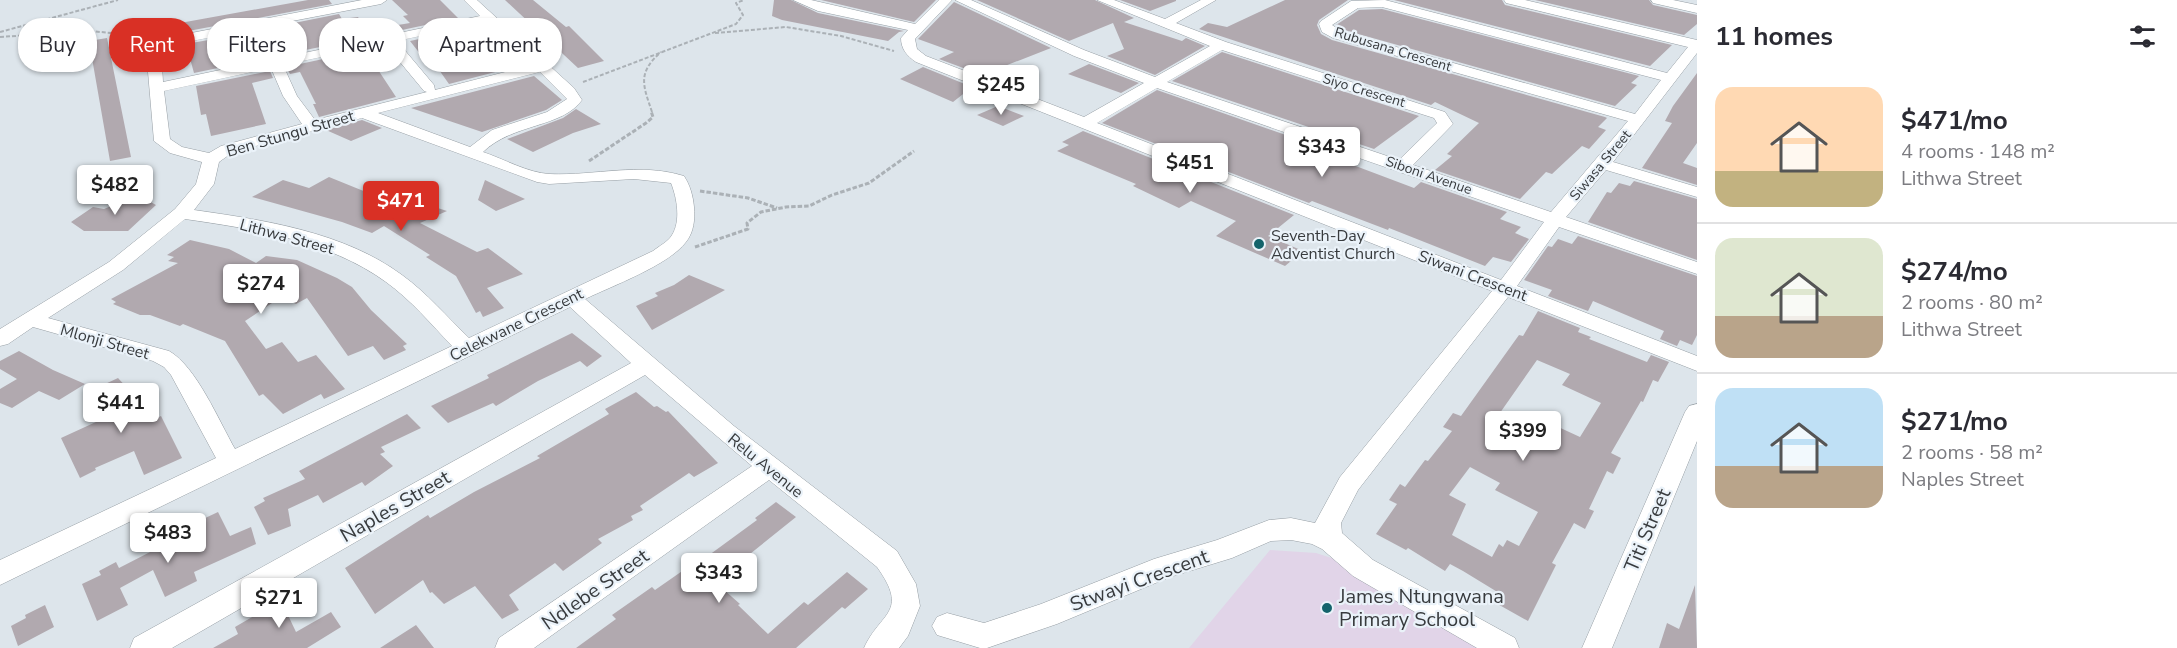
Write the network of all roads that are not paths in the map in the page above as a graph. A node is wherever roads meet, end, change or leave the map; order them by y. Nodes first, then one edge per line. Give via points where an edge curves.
1 (381, 0) edge
2 (470, 0) edge
3 (799, 0) edge
4 (946, 0) edge
5 (961, 0) edge
6 (1103, 0) edge
7 (1210, 0) edge
8 (1510, 0) edge
9 (1657, 0) edge
10 (1697, 9) edge
11 (285, 18) edge
12 (488, 18) edge
13 (1165, 24) junction
14 (916, 28) junction
15 (207, 33) edge
16 (1697, 44) edge
17 (1221, 45) junction
18 (406, 60) edge
19 (234, 72) edge
20 (281, 72) edge
21 (525, 72) edge
22 (546, 72) edge
23 (1668, 78) junction
24 (1154, 82) junction
25 (157, 88) junction
26 (429, 88) dead end
27 (363, 113) junction
28 (1637, 119) junction
29 (1085, 123) junction
30 (311, 126) junction
31 (472, 154) junction
32 (212, 159) junction
33 (1603, 164) junction
34 (1403, 166) junction
35 (1697, 192) edge
36 (181, 213) junction
37 (1554, 219) junction
38 (1697, 268) edge
39 (1505, 288) junction
40 (571, 297) junction
41 (32, 320) junction
42 (0, 339) edge
43 (468, 348) junction
44 (1697, 364) edge
45 (645, 365) junction
46 (1697, 412) edge
47 (230, 461) junction
48 (768, 468) junction
49 (1332, 541) junction
50 (0, 573) edge
51 (947, 627) dead end
52 (145, 648) edge
53 (510, 648) edge
54 (879, 648) edge
55 (1504, 648) edge
56 (1597, 648) edge

1 - 11 street
2 - 12 street
3 - 14 street
4 - 14 street
5 - 24 street, Siboni Avenue
6 - 13 street, Siyo Crescent
7 - 13 street
8 - 16 street
9 - 10 street
13 - 17 street, Siyo Crescent
14 - 29 street, Siwani Crescent via 908,42 912,53 921,59
15 - 25 street via 163,41 153,47
16 - 23 street, Siwasa Street
17 - 24 street
17 - 34 street, Siyo Crescent via 1440,116 1445,124
18 - 26 street
19 - 25 street
20 - 30 street via 290,96
21 - 27 street, Ben Stungu Street
22 - 31 street via 575,100 567,108 502,130
23 - 28 street, Siwasa Street
23 - 28 street, Rubusana Crescent via 1382,3 1355,4 1325,24 1331,32 1345,37
24 - 29 street
24 - 34 street, Siboni Avenue
25 - 32 street via 162,141 176,150
27 - 30 street, Ben Stungu Street
27 - 31 street
28 - 33 street, Siwasa Street
29 - 39 street, Siwani Crescent
30 - 32 street, Ben Stungu Street via 238,146
31 - 40 street, Celekwane Crescent via 537,177 661,175 678,180 685,214 681,237 660,255
32 - 36 street, Ben Stungu Street via 205,184
33 - 35 street
33 - 37 street, Siwasa Street
34 - 37 street, Siboni Avenue
36 - 41 street, Ben Stungu Street via 116,266
36 - 43 street, Lithwa Street via 263,228 354,255 384,272
37 - 38 street, Siboni Avenue
37 - 39 street, Siwasa Street
39 - 44 street, Siwani Crescent
39 - 49 street via 1349,484 1328,523
40 - 43 street, Celekwane Crescent
40 - 45 street, Relu Avenue
41 - 42 street, Ben Stungu Street
41 - 47 street, Mlonji Street via 172,362
43 - 47 street, Celekwane Crescent
45 - 48 street, Relu Avenue
45 - 52 street, Naples Street
46 - 56 street, Titi Street
47 - 50 street, Celekwane Crescent
48 - 53 street, Ndlebe Street
48 - 54 street, Relu Avenue via 887,559 898,572 906,588 907,605 903,620
49 - 51 street, Stwayi Crescent via 1291,529 1269,531 984,636
49 - 55 street, Stwayi Crescent via 1363,568

